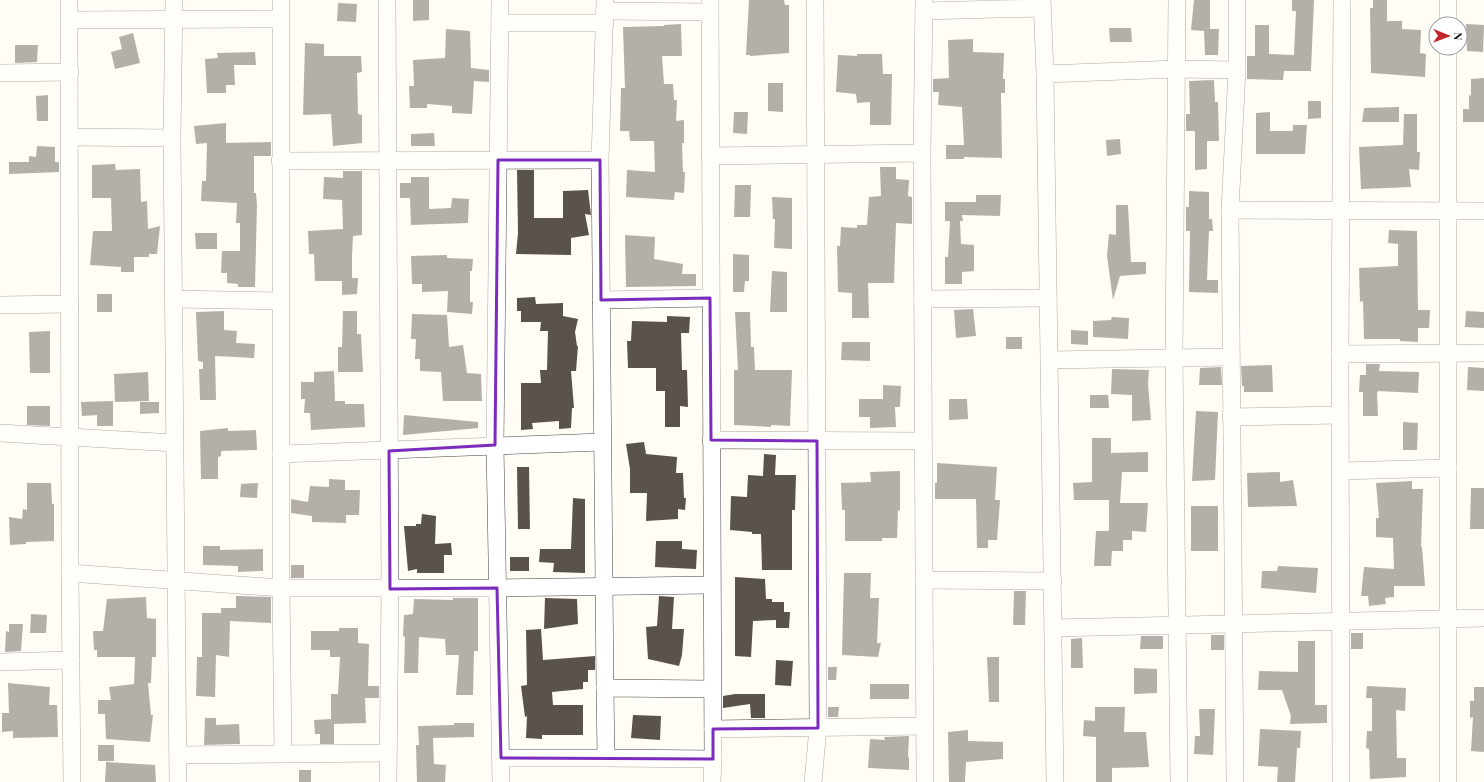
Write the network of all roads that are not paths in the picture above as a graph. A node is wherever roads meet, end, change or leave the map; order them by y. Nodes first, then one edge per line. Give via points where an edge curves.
1 (69, 0) edge
2 (174, 0) edge
3 (281, 0) edge
4 (387, 0) edge
5 (500, 0) edge
6 (815, 0) edge
7 (1177, 0) edge
8 (1237, 0) edge
9 (1342, 0) edge
10 (1448, 0) edge
11 (1042, 4) edge
12 (924, 5) edge
13 (710, 6) edge
14 (605, 11) edge
15 (1448, 16) edge
16 (174, 18) junction
17 (280, 19) junction
18 (70, 20) junction
19 (500, 23) junction
20 (1448, 56) edge
21 (1177, 69) junction
22 (1236, 70) junction
23 (70, 72) junction
24 (0, 74) edge
25 (1045, 74) junction
26 (70, 137) junction
27 (172, 138) junction
28 (922, 153) junction
29 (815, 155) junction
30 (710, 156) junction
31 (498, 160) junction
32 (600, 160) junction
33 (280, 161) junction
34 (387, 161) junction
35 (1341, 209) junction
36 (1230, 210) junction
37 (1448, 210) junction
38 (1484, 210) edge
39 (710, 298) junction
40 (1048, 298) junction
41 (922, 299) junction
42 (174, 300) junction
43 (601, 300) junction
44 (280, 301) junction
45 (70, 304) junction
46 (0, 305) edge
47 (1448, 353) junction
48 (1484, 353) edge
49 (1340, 354) junction
50 (1174, 357) junction
51 (1231, 357) junction
52 (1050, 360) junction
53 (1340, 414) junction
54 (1231, 417) junction
55 (0, 433) edge
56 (71, 437) junction
57 (711, 440) junction
58 (817, 441) junction
59 (923, 441) junction
60 (602, 442) junction
61 (175, 443) junction
62 (495, 445) junction
63 (389, 451) junction
64 (281, 454) junction
65 (1448, 468) junction
66 (1341, 471) junction
67 (70, 573) junction
68 (178, 579) junction
69 (924, 580) junction
70 (1053, 581) junction
71 (711, 585) junction
72 (603, 587) junction
73 (281, 588) junction
74 (497, 588) junction
75 (390, 589) junction
76 (1484, 618) edge
77 (1447, 620) junction
78 (1342, 622) junction
79 (1234, 624) junction
80 (1178, 626) junction
81 (1054, 628) junction
82 (71, 660) junction
83 (0, 662) edge
84 (605, 688) junction
85 (712, 689) junction
86 (925, 726) junction
87 (818, 728) junction
88 (713, 729) junction
89 (388, 753) junction
90 (284, 754) junction
91 (178, 755) junction
92 (501, 758) junction
93 (606, 758) junction
94 (713, 759) junction
95 (72, 782) edge
96 (178, 782) edge
97 (388, 782) edge
98 (502, 782) edge
99 (712, 782) edge
100 (813, 782) edge
101 (925, 782) edge
102 (1055, 782) edge
103 (1179, 782) edge
104 (1235, 782) edge
105 (1341, 782) edge
106 (1448, 782) edge

1 - 18 street
2 - 16 street
3 - 17 street
4 - 34 street
5 - 19 street
6 - 29 street
7 - 21 street
8 - 22 street
9 - 35 street
10 - 15 street
11 - 12 street
11 - 25 street
12 - 28 street
13 - 14 street
13 - 30 street
14 - 19 street
14 - 32 street
16 - 17 street
16 - 18 street
16 - 27 street
17 - 33 street
18 - 23 street
19 - 31 street
20 - 37 street
21 - 22 street
21 - 25 street
21 - 50 street
22 - 36 street
23 - 24 street
23 - 26 street
25 - 40 street
26 - 27 street
26 - 45 street
27 - 42 street
28 - 29 street
28 - 41 street
29 - 30 street
29 - 58 street
30 - 39 street
31 - 32 street
31 - 34 street
31 - 62 street
32 - 43 street
33 - 34 street
33 - 44 street
34 - 63 street
35 - 36 street
35 - 37 street
35 - 49 street
36 - 51 street
37 - 38 street
37 - 47 street
39 - 43 street
39 - 57 street
40 - 41 street
40 - 52 street
41 - 59 street
42 - 44 street
42 - 61 street
43 - 60 street
44 - 64 street
45 - 46 street
45 - 56 street
47 - 48 street
47 - 49 street
47 - 65 street
49 - 53 street
50 - 51 street
50 - 52 street
50 - 80 street
51 - 54 street
52 - 70 street
53 - 54 street
53 - 66 street
54 - 79 street
55 - 56 street
56 - 61 street
56 - 67 street
57 - 58 street
57 - 71 street
58 - 59 street
58 - 87 street
59 - 69 street
60 - 62 street
60 - 72 street
61 - 68 street
62 - 63 street
62 - 74 street
63 - 64 street
63 - 75 street
64 - 73 street
65 - 66 street
65 - 77 street
66 - 78 street
67 - 68 street
67 - 82 street
68 - 73 street
68 - 91 street
69 - 70 street
69 - 86 street
70 - 81 street
71 - 72 street
71 - 85 street
72 - 74 street
72 - 84 street
73 - 75 street
73 - 90 street
74 - 75 street
74 - 92 street
75 - 89 street
76 - 77 street
77 - 78 street
77 - 106 street
78 - 79 street
78 - 105 street
79 - 80 street
79 - 104 street
80 - 81 street
80 - 103 street
81 - 102 street
82 - 83 street
82 - 95 street
84 - 85 street
84 - 93 street
85 - 88 street
86 - 87 street
86 - 101 street
87 - 88 street
87 - 100 street
88 - 94 street
89 - 90 street
89 - 97 street
90 - 91 street
91 - 96 street
92 - 93 street
92 - 98 street
93 - 94 street
94 - 99 street

